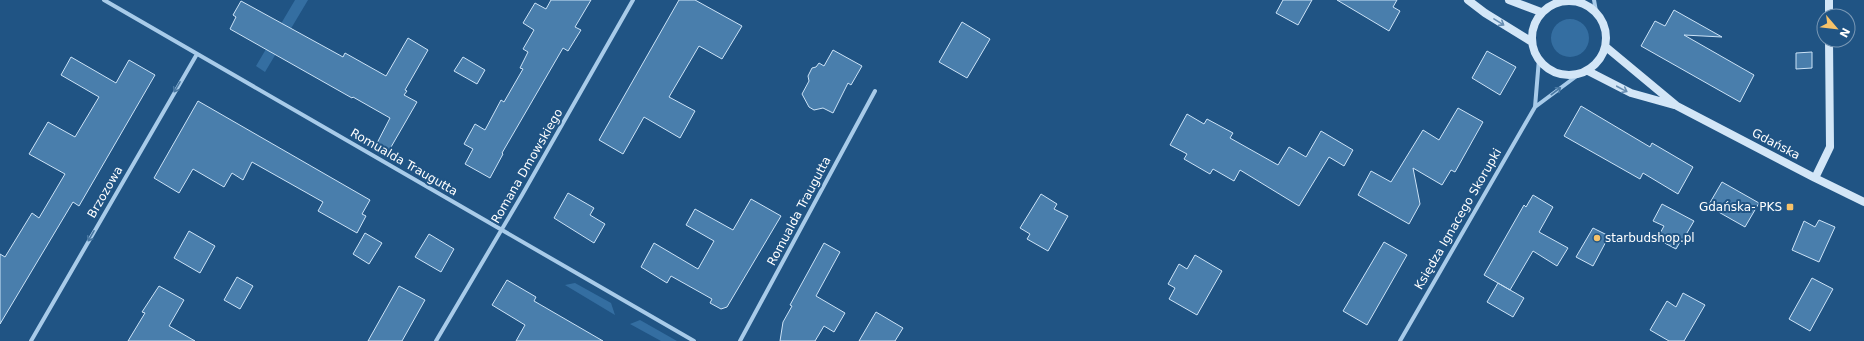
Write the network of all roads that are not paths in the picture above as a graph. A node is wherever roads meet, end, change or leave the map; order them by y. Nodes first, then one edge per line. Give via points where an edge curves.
1 (104, 0) edge
2 (633, 0) edge
3 (1468, 0) edge
4 (1509, 0) edge
5 (1594, 0) edge
6 (1556, 1) edge
7 (1596, 11) junction
8 (1541, 12) junction
9 (1532, 42) junction
10 (1606, 47) junction
11 (1829, 48) edge
12 (197, 54) junction
13 (1539, 60) junction
14 (1588, 70) junction
15 (1578, 74) junction
16 (875, 91) dead end
17 (1677, 106) junction
18 (1535, 107) junction
19 (1815, 178) junction
20 (1864, 202) edge
21 (501, 230) junction
22 (31, 341) edge
23 (436, 341) edge
24 (694, 341) edge
25 (740, 341) edge
26 (1400, 341) edge

1 - 12 street, Romualda Traugutta
2 - 21 street, Romana Dmowskiego
3 -> 9 main road
4 - 8 main road
5 - 7 street
6 - 7 main road via 1577,1
6 - 8 main road
7 - 10 main road via 1607,34
8 - 9 main road via 1533,26
9 - 13 main road
10 - 14 main road via 1599,61
10 - 17 main road, Gdańska
11 - 19 main road via 1830,146
12 - 21 street, Romualda Traugutta
12 -> 22 street, Brzozowa
13 - 15 main road via 1556,73
13 - 18 street, Księdza Ignacego Skorupki
14 - 15 main road
14 -> 17 main road, Gdańska via 1631,93
18 -> 15 street, Księdza Ignacego Skorupki
16 - 25 street, Romualda Traugutta
17 - 19 main road, Gdańska
18 - 26 street, Księdza Ignacego Skorupki
19 - 20 main road, Gdańska
21 - 23 street, Romana Dmowskiego
21 - 24 street, Romualda Traugutta

